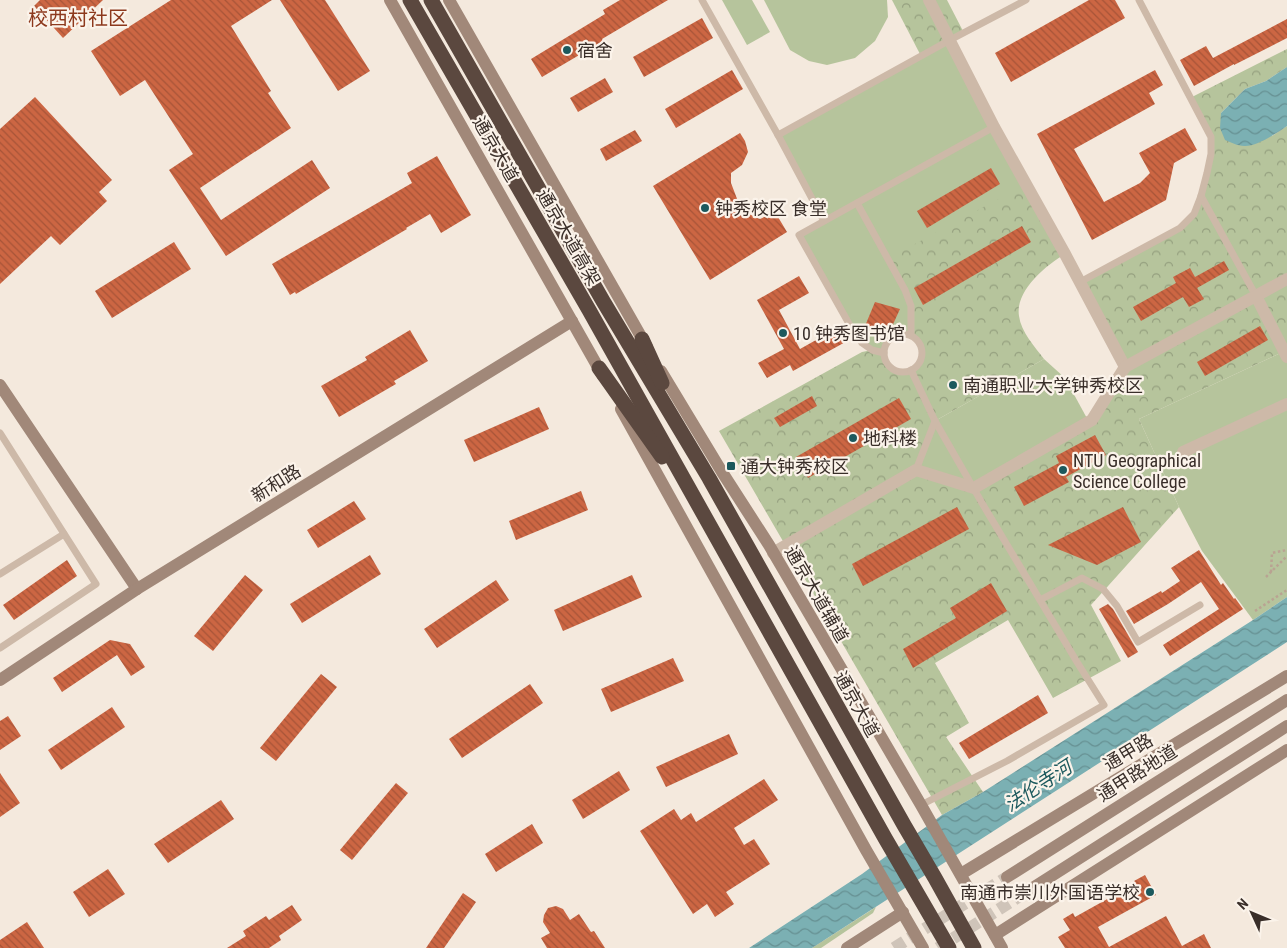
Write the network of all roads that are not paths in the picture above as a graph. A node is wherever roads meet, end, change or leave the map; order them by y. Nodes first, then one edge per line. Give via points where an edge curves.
1 (390, 0) edge
2 (410, 0) edge
3 (431, 0) edge
4 (448, 0) edge
5 (702, 0) edge
6 (929, 0) edge
7 (1026, 0) edge
8 (1139, 0) edge
9 (950, 40) junction
10 (994, 127) junction
11 (778, 135) junction
12 (1201, 196) junction
13 (857, 203) junction
14 (824, 221) junction
15 (1287, 279) edge
16 (1080, 282) junction
17 (1256, 296) junction
18 (572, 321) junction
19 (911, 335) junction
20 (642, 339) junction
21 (884, 353) junction
22 (1287, 357) edge
23 (1125, 367) junction
24 (599, 368) junction
25 (911, 370) junction
26 (0, 385) edge
27 (1287, 404) edge
28 (935, 421) junction
29 (0, 433) edge
30 (1183, 452) dead end
31 (916, 470) junction
32 (709, 478) junction
33 (974, 488) junction
34 (691, 494) junction
35 (64, 534) junction
36 (773, 553) junction
37 (0, 574) edge
38 (137, 589) junction
39 (1040, 600) junction
40 (1200, 605) dead end
41 (0, 648) edge
42 (1287, 676) edge
43 (0, 680) edge
44 (1287, 700) edge
45 (1287, 726) edge
46 (1287, 750) edge
47 (923, 809) junction
48 (958, 870) junction
49 (1007, 876) tunnel mouth
50 (1020, 896) tunnel mouth
51 (901, 909) junction
52 (995, 935) junction
53 (848, 948) edge
54 (923, 948) edge
55 (949, 948) edge
56 (974, 948) edge
57 (1002, 948) edge

1 - 18 street, 通京大道
2 - 34 highway, 通京大道高架
3 - 32 highway, 通京大道高架 via 603,301
4 - 20 street, 通京大道
5 - 11 lane
6 - 9 street
7 - 9 lane
8 - 12 lane via 1211,137 1208,173
9 - 10 street
9 - 11 lane
10 - 13 lane
10 - 16 street
11 - 14 lane
12 - 16 lane via 1194,214 1180,228
12 - 17 lane
13 - 14 lane
13 - 19 lane via 908,298
14 - 21 lane via 800,235 852,329 862,343
15 - 17 street
16 - 23 street
17 - 22 street
17 - 23 street
18 - 24 street, 通京大道
18 - 38 street, 新和路
19 - 21 lane via 893,337
19 - 25 lane via 922,349 920,361
20 - 32 highway
20 - 36 street, 通京大道辅道
21 - 25 lane via 893,368
23 - 33 street via 1092,420
24 - 34 highway
24 - 51 street
25 - 28 lane
26 - 38 street
27 - 30 street
28 - 31 lane
28 - 33 lane
29 - 35 lane
31 - 33 street
31 - 36 street
32 - 56 highway, 通京大道
33 - 39 lane
34 - 55 highway
35 - 37 lane
35 - 41 lane via 96,584
36 - 47 street, 通京大道辅道
38 - 43 street, 新和路
39 - 40 lane via 1082,578 1103,589 1138,642
39 - 47 lane via 1104,705
42 - 48 street, 通甲路
44 - 49 street, 通甲路地道
45 - 50 street
46 - 52 street
47 - 48 street, 通京大道辅道
48 - 52 street, 通京大道辅道
51 - 53 street
51 - 54 street
52 - 57 street, 通京大道辅道

